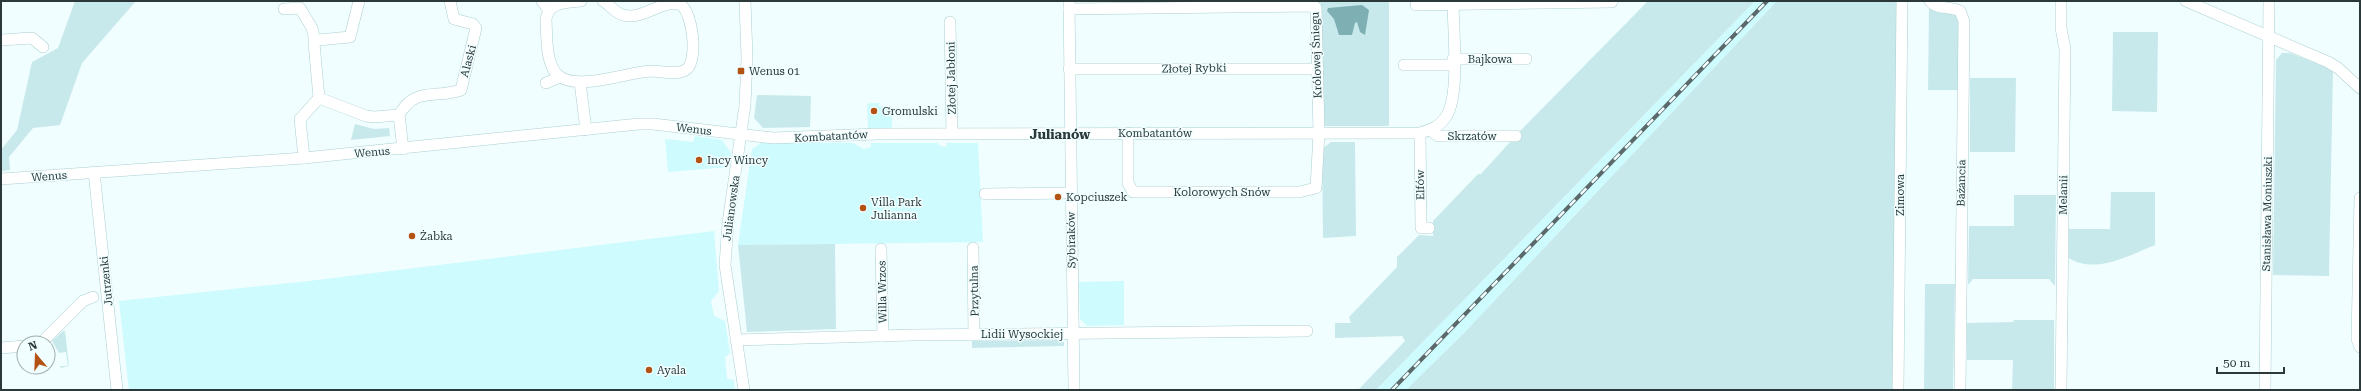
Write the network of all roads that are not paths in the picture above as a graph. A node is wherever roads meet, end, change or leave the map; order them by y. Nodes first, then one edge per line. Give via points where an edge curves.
1 (359, 1) edge
2 (450, 1) edge
3 (542, 1) edge
4 (581, 1) edge
5 (603, 1) edge
6 (745, 1) edge
7 (1902, 1) edge
8 (1930, 1) edge
9 (2061, 1) edge
10 (2186, 1) edge
11 (2270, 1) edge
12 (677, 2) edge
13 (1612, 2) dead end
14 (1453, 3) edge
15 (1069, 5) edge
16 (1416, 5) dead end
17 (284, 9) dead end
18 (549, 10) junction
19 (950, 22) dead end
20 (2269, 37) junction
21 (1, 40) edge
22 (315, 41) junction
23 (43, 47) dead end
24 (1526, 58) dead end
25 (1453, 62) junction
26 (1404, 65) dead end
27 (1318, 68) junction
28 (1069, 69) junction
29 (560, 77) junction
30 (580, 82) junction
31 (546, 84) dead end
32 (2360, 88) edge
33 (319, 98) junction
34 (399, 115) junction
35 (586, 130) junction
36 (1425, 132) junction
37 (952, 133) junction
38 (1319, 133) junction
39 (1070, 134) junction
40 (1128, 134) junction
41 (741, 135) junction
42 (1516, 136) dead end
43 (403, 149) junction
44 (304, 158) junction
45 (94, 172) junction
46 (1, 179) edge
47 (1070, 193) junction
48 (985, 194) dead end
49 (2360, 198) edge
50 (1429, 228) dead end
51 (974, 248) dead end
52 (881, 249) dead end
53 (93, 297) dead end
54 (1307, 331) dead end
55 (974, 334) junction
56 (1073, 334) junction
57 (49, 335) edge
58 (883, 336) junction
59 (736, 340) junction
60 (16, 347) edge
61 (2360, 347) edge
62 (1, 348) edge
63 (117, 390) edge
64 (744, 390) edge
65 (1074, 390) edge
66 (1898, 390) edge
67 (1960, 390) edge
68 (2061, 390) edge
69 (2266, 390) edge

1 - 22 street via 350,37
2 - 34 street, Alaski via 454,19 473,24 476,28 461,90 415,97 408,101
3 - 18 street
4 - 18 street via 558,4
5 - 12 street via 627,16 664,2
6 - 41 street, Julianowska via 747,78
7 - 66 street, Zimowa
8 - 67 street, Bażancia via 1938,7 1960,11 1964,22
9 - 68 street, Melanii via 2061,28 2065,49
10 - 20 street
11 - 20 street, Stanisława Moniuszki
12 - 30 street via 687,12 692,34 691,61 685,70 651,71
13 - 14 street
14 - 16 street
14 - 25 street
15 - 27 street, Królowej Śniegu via 1314,6 1317,12
15 - 28 street, Sybiraków
17 - 22 street via 300,8 312,28
18 - 29 street via 546,19 550,58 553,71
19 - 37 street, Złotej Jabłoni
20 - 32 street via 2328,62 2346,74
20 - 69 street, Stanisława Moniuszki
21 - 23 street via 32,38
22 - 33 street
24 - 25 street, Bajkowa
25 - 26 street, Bajkowa
25 - 36 street via 1452,104 1445,118
27 - 28 street, Złotej Rybki
27 - 38 street, Królowej Śniegu
28 - 39 street, Sybiraków
29 - 30 street
29 - 31 street
30 - 35 street
33 - 34 street via 366,116
33 - 44 street via 300,119
34 - 43 street
35 - 41 street, Wenus via 653,124
35 - 43 street, Wenus
36 - 38 street, Kombatantów
36 - 42 street, Skrzatów via 1438,136
36 - 50 street, Elfów via 1421,228
37 - 39 street, Kombatantów
37 - 41 street, Kombatantów via 800,138
38 - 40 street, Kombatantów
38 - 40 street, Kolorowych Snów via 1318,186 1313,190 1294,192 1130,190
39 - 40 street, Kombatantów
39 - 47 street, Sybiraków
41 - 59 street, Julianowska via 726,245 726,279
43 - 44 street, Wenus
44 - 45 street, Wenus
45 - 46 street, Wenus
45 - 63 street, Jutrzenki
47 - 48 street
47 - 56 street, Sybiraków
49 - 61 street
51 - 55 street, Przytulna
52 - 58 street, Willa Wrzos
53 - 57 street via 83,302
54 - 56 street, Lidii Wysockiej
55 - 56 street, Lidii Wysockiej
55 - 58 street, Lidii Wysockiej
56 - 65 street, Sybiraków
58 - 59 street, Lidii Wysockiej
59 - 64 street, Julianowska
60 - 62 street

